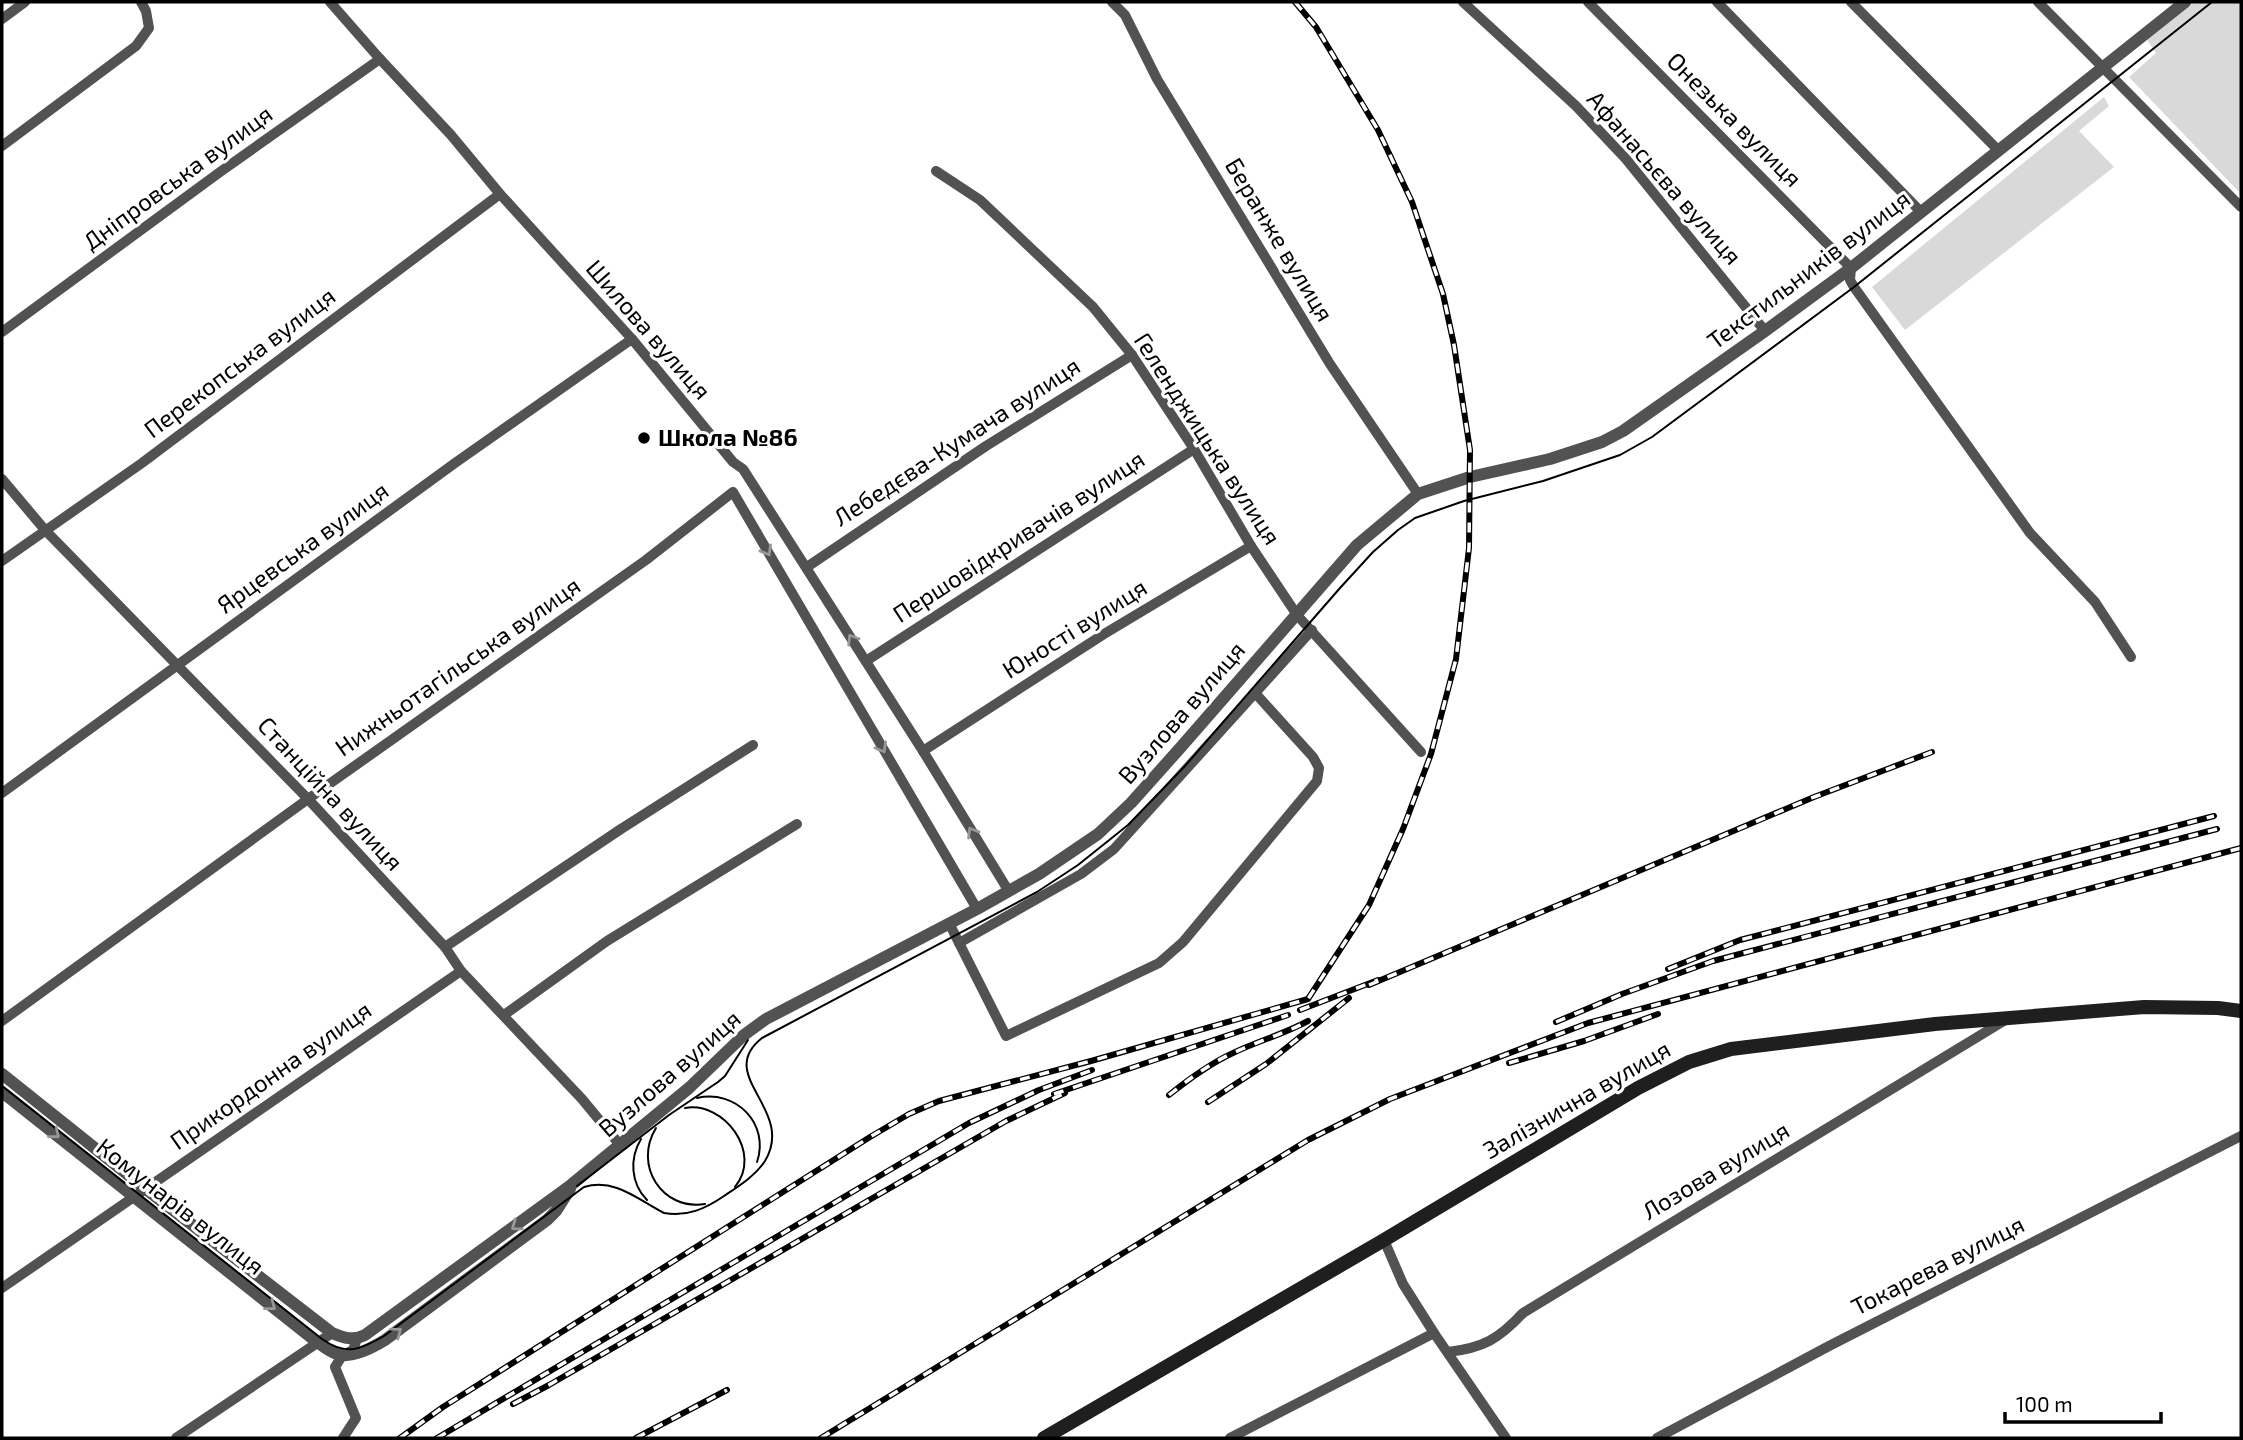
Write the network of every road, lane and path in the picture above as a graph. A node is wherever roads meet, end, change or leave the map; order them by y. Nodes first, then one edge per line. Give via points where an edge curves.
1 (25, 2) edge
2 (141, 2) edge
3 (330, 2) edge
4 (1112, 2) edge
5 (1463, 2) edge
6 (1588, 2) edge
7 (1717, 2) edge
8 (1851, 2) edge
9 (2038, 2) edge
10 (2185, 2) edge
11 (2, 19) edge
12 (380, 59) junction
13 (2104, 68) junction
14 (2, 146) edge
15 (1999, 151) junction
16 (936, 171) dead end
17 (500, 194) junction
18 (2241, 207) edge
19 (1921, 212) junction
20 (1851, 268) junction
21 (1765, 331) junction
22 (2, 332) edge
23 (632, 340) junction
24 (1132, 355) junction
25 (1194, 450) junction
26 (2, 479) edge
27 (1418, 494) junction
28 (45, 530) junction
29 (1251, 546) junction
30 (2, 561) edge
31 (807, 567) junction
32 (1297, 615) junction
33 (1312, 630) junction
34 (2131, 657) dead end
35 (866, 661) junction
36 (177, 665) junction
37 (1256, 694) junction
38 (753, 746) dead end
39 (923, 751) junction
40 (1421, 752) dead end
41 (2, 793) edge
42 (308, 799) junction
43 (797, 824) dead end
44 (1008, 890) junction
45 (977, 909) junction
46 (950, 923) junction
47 (959, 943) junction
48 (445, 947) junction
49 (461, 971) junction
50 (2241, 1011) edge
51 (504, 1015) junction
52 (2007, 1019) junction
53 (2, 1021) edge
54 (2, 1074) edge
55 (2, 1091) edge
56 (2241, 1136) edge
57 (620, 1145) junction
58 (571, 1185) junction
59 (146, 1189) junction
60 (134, 1198) junction
61 (1384, 1240) junction
62 (2, 1287) edge
63 (332, 1333) junction
64 (1434, 1333) junction
65 (357, 1339) junction
66 (317, 1342) junction
67 (1448, 1352) junction
68 (338, 1355) junction
69 (176, 1438) edge
70 (343, 1438) edge
71 (1044, 1438) edge
72 (1230, 1438) edge
73 (1506, 1438) edge
74 (1657, 1438) edge

1 - 11 street
2 - 14 street via 149,28 136,46
3 - 12 street, Шилова вулиця
4 - 27 street, Беранже вулиця via 1125,15 1157,79 1330,365
5 - 21 street, Афанасьєва вулиця via 1626,159
6 - 20 street, Онезька вулиця
7 - 19 street
8 - 15 street
9 - 13 street
10 - 13 street, Текстильників вулиця
12 - 17 street, Шилова вулиця
12 - 22 street, Дніпровська вулиця
13 - 15 street, Текстильників вулиця
13 - 18 street
15 - 19 street, Текстильників вулиця
16 - 24 street, Геленджицька вулиця via 981,200 1093,307
17 - 23 street, Шилова вулиця
17 - 28 street, Перекопська вулиця via 142,463
19 - 20 street, Текстильників вулиця
20 - 21 street, Текстильників вулиця
20 - 34 street via 1854,288 2030,533 2095,602
21 - 27 street, Текстильників вулиця via 1646,417 1602,442
23 - 31 street, Шилова вулиця via 733,462 743,468
23 - 36 street, Ярцевська вулиця
24 - 25 street, Геленджицька вулиця
24 - 31 street, Лебедєва-Кумача вулиця via 986,446
25 - 29 street, Геленджицька вулиця
25 - 35 street, Першовідкривачів вулиця
26 - 28 street, Станційна вулиця
27 - 32 street, Вузлова вулиця via 1357,545
28 - 30 street, Перекопська вулиця
28 - 36 street, Станційна вулиця
29 - 32 street, Геленджицька вулиця
29 - 39 street, Юності вулиця
35 -> 31 street, Шилова вулиця
32 - 33 street, Геленджицька вулиця
32 - 44 street, Вузлова вулиця via 1119,815 1086,843
33 - 37 street
33 - 40 street, Геленджицька вулиця
35 - 39 street, Шилова вулиця
36 - 41 street, Ярцевська вулиця
36 - 42 street, Станційна вулиця
37 - 47 street via 1114,849 1081,874
37 - 47 street via 1313,757 1319,768 1317,780 1183,942 1159,963 1006,1036
38 - 48 street
44 -> 39 street, Шилова вулиця
42 -> 45 street, Нижньотагільська вулиця via 646,560 733,492
42 - 48 street, Станційна вулиця
42 - 53 street, Нижньотагільська вулиця
43 - 51 street via 607,941
44 - 45 street, Вузлова вулиця
45 - 46 street, Вузлова вулиця
46 - 47 street
46 - 57 street, Вузлова вулиця via 755,1027
48 - 49 street, Станційна вулиця
49 - 51 street, Станційна вулиця
49 - 59 street, Прикордонна вулиця
50 - 52 main road, Залізнична вулиця via 2144,1007
51 - 57 street, Станційна вулиця
52 - 61 main road, Залізнична вулиця via 1731,1049 1689,1062
52 - 67 street, Лозова вулиця via 1523,1313 1498,1336 1477,1347
54 - 59 street, Комунарів вулиця
55 -> 60 street, Комунарів вулиця
56 - 74 street, Токарева вулиця
57 - 58 street, Вузлова вулиця
58 -> 65 street, Вузлова вулиця
68 -> 58 street, Вузлова вулиця via 375,1346 428,1308 547,1220
59 - 60 street, Прикордонна вулиця
59 - 63 street, Комунарів вулиця
60 - 62 street, Прикордонна вулиця
60 -> 66 street, Комунарів вулиця
61 - 64 street via 1403,1284
61 - 71 main road, Залізнична вулиця
63 - 65 street
63 - 66 street
64 - 67 street
64 - 72 street
65 - 68 street, Вузлова вулиця via 353,1350
66 - 68 street, Комунарів вулиця
66 - 69 street
67 - 73 street
68 - 70 street via 335,1367 356,1418

